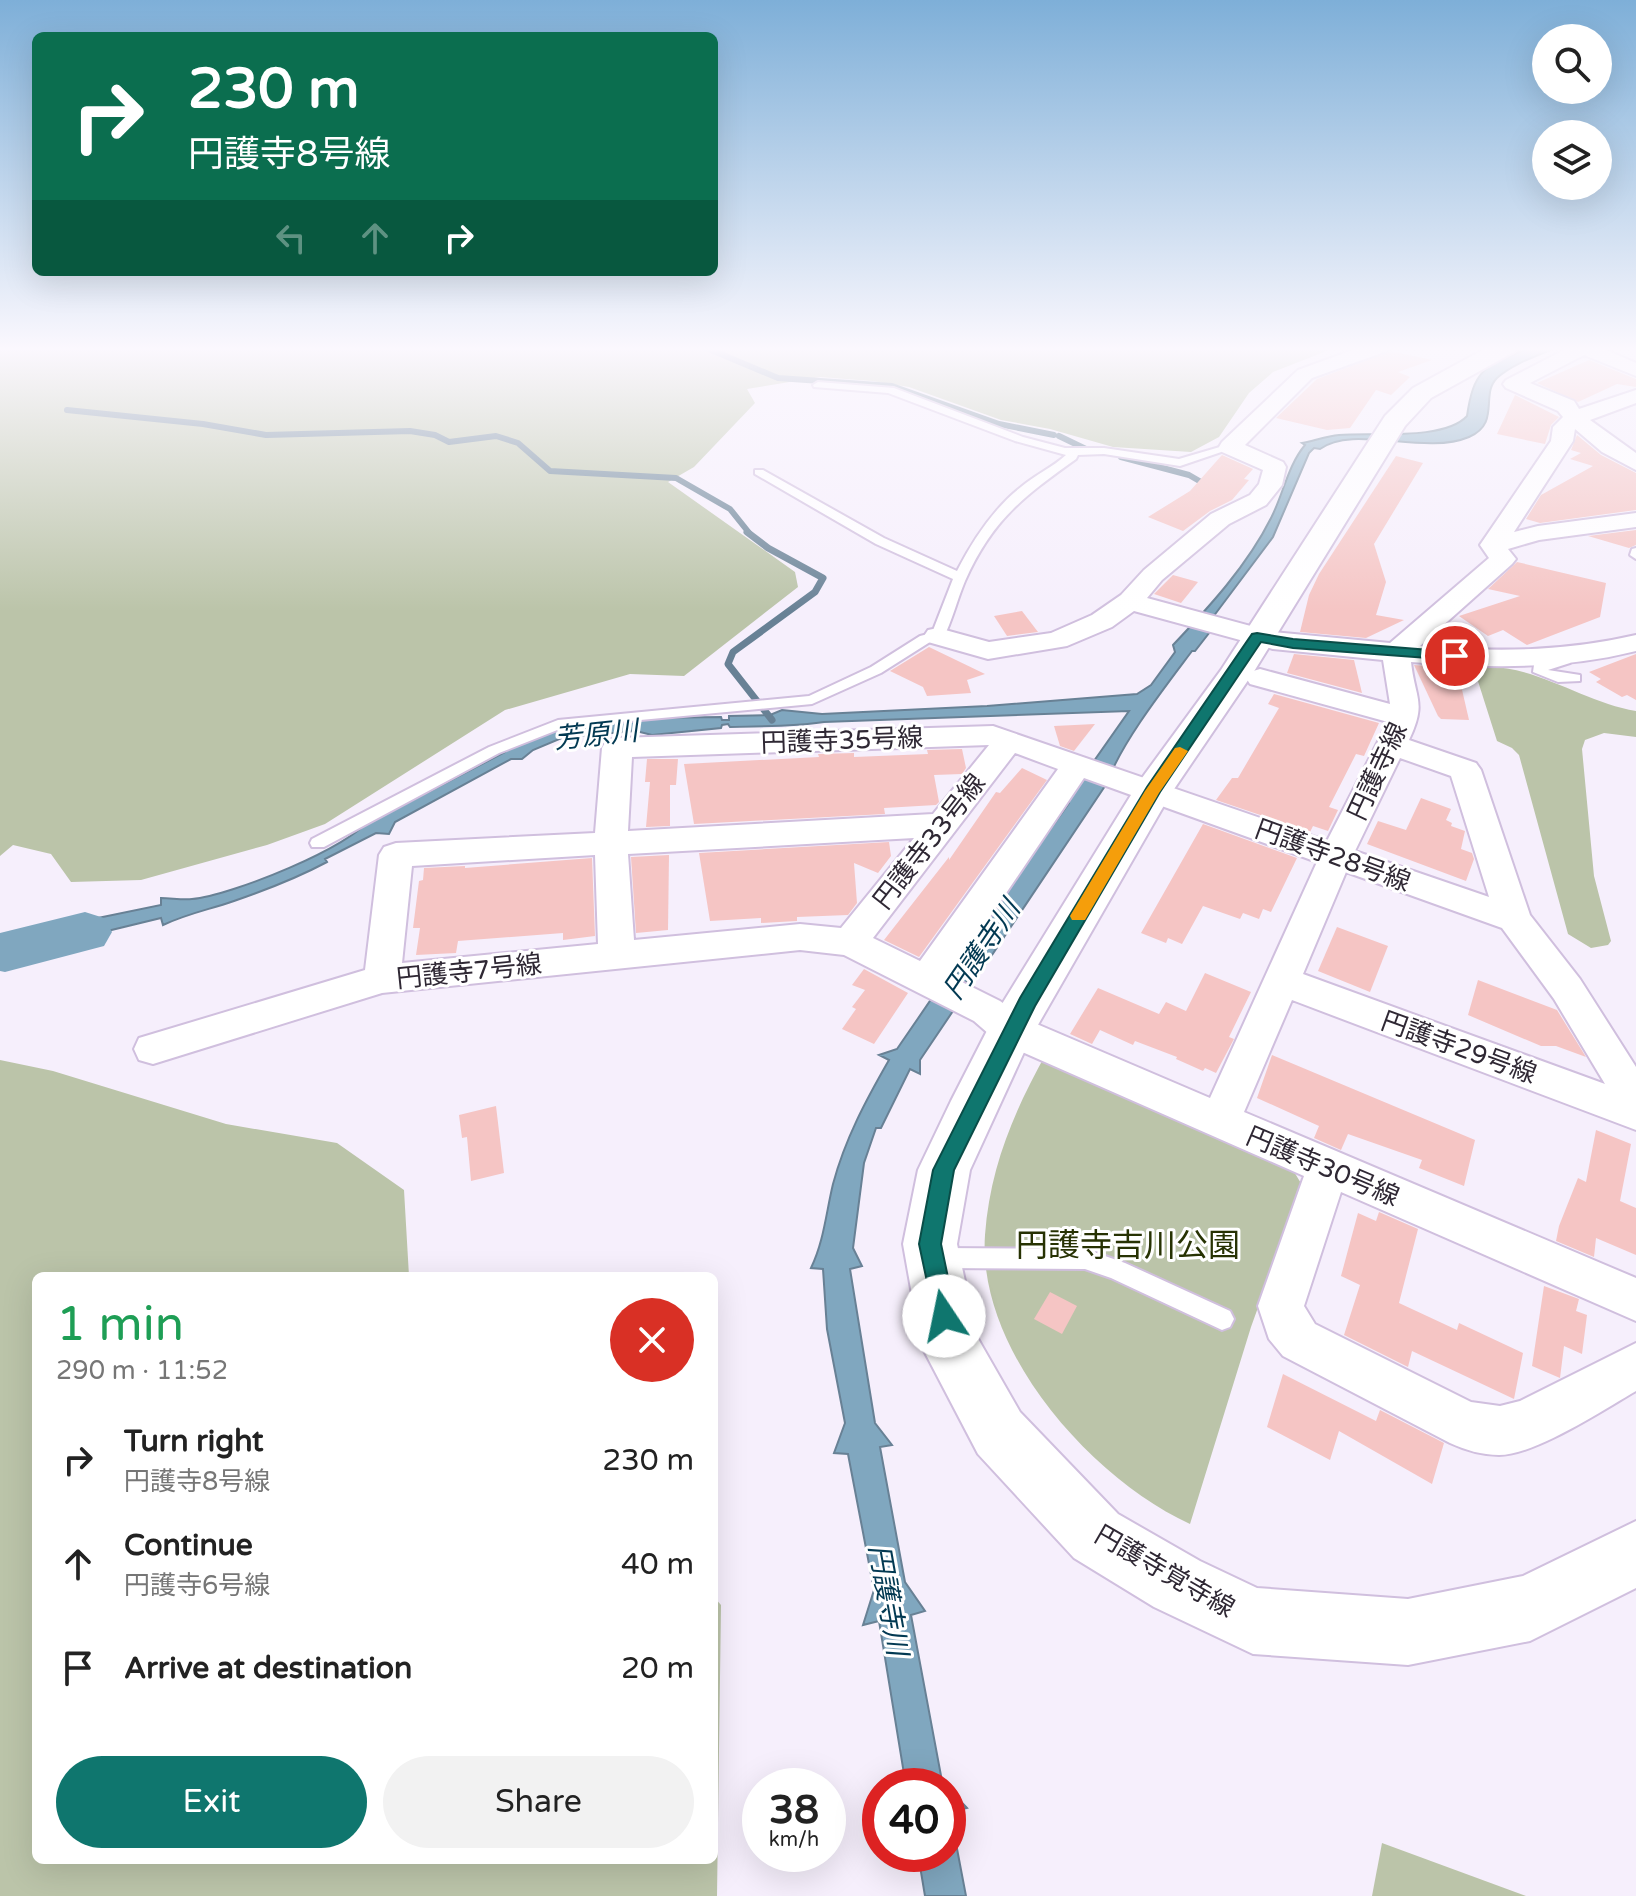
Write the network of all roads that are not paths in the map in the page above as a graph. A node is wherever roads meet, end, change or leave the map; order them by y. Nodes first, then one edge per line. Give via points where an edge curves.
1 (1010, 435) edge
2 (1242, 435) edge
3 (1385, 435) edge
4 (1563, 435) edge
5 (1599, 435) edge
6 (1230, 447) junction
7 (1069, 450) junction
8 (1636, 463) edge
9 (759, 472) dead end
10 (1636, 520) edge
11 (1493, 545) junction
12 (960, 577) junction
13 (1130, 601) junction
14 (938, 636) junction
15 (1636, 643) edge
16 (1397, 652) junction
17 (1259, 658) junction
18 (1399, 731) junction
19 (1009, 740) junction
20 (1078, 764) junction
21 (1142, 787) junction
22 (942, 825) junction
23 (318, 843) dead end
24 (611, 843) junction
25 (1336, 856) junction
26 (1514, 919) junction
27 (850, 942) junction
28 (617, 956) junction
29 (382, 979) junction
30 (1281, 981) junction
31 (931, 984) junction
32 (999, 1021) junction
33 (153, 1049) dead end
34 (1636, 1101) edge
35 (1636, 1113) edge
36 (1220, 1121) junction
37 (1328, 1169) junction
38 (933, 1258) junction
39 (1636, 1300) edge
40 (1222, 1319) dead end
41 (1636, 1366) edge
42 (1636, 1553) edge

1 - 7 lane
2 - 6 street
3 - 17 street, 円護寺覚寺線
4 - 11 street
5 - 8 street
6 - 7 lane via 1180,463
6 - 13 street via 1275,467 1270,485 1258,500 1220,519
7 - 12 lane via 1072,457 1016,497 972,551
9 - 12 lane via 880,541
10 - 11 street via 1538,533
11 - 16 street via 1503,559
12 - 14 lane
13 - 14 street via 1102,621 1057,640 988,651
13 - 17 street
14 - 23 lane via 812,700 542,729
15 - 16 street via 1571,667
16 - 17 street via 1293,644
16 - 18 street, 円護寺線 via 1395,666 1407,698
17 - 18 street
17 - 21 street, 円護寺覚寺線
18 - 25 street, 円護寺線
18 - 26 street via 1465,770
19 - 20 street, 円護寺35号線
19 - 22 street, 円護寺33号線
19 - 24 street, 円護寺35号線 via 993,735 617,748
20 - 21 street, 円護寺35号線
20 - 31 street
21 - 25 street, 円護寺28号線
21 - 32 street, 円護寺覚寺線
22 - 24 street, 円護寺7号線
22 - 27 street, 円護寺33号線
24 - 28 street
24 - 29 street, 円護寺7号線 via 396,855
25 - 26 street, 円護寺28号線
25 - 30 street, 円護寺線
26 - 34 street via 1567,989
27 - 28 street, 円護寺7号線 via 800,937
27 - 31 street, 円護寺7号線
28 - 29 street, 円護寺7号線
29 - 33 street
30 - 35 street, 円護寺29号線
30 - 36 street, 円護寺線
31 - 32 street, 円護寺7号線
32 - 36 street, 円護寺30号線
32 - 38 street, 円護寺覚寺線 via 944,1170 930,1244
36 - 37 street, 円護寺30号線
37 - 39 street, 円護寺30号線
37 - 41 street via 1281,1306 1285,1323 1299,1340 1467,1426 1500,1431 1527,1424
38 - 40 lane via 1085,1259
38 - 42 street, 円護寺覚寺線 via 950,1345 999,1433 1096,1536 1253,1621 1408,1632 1530,1608

